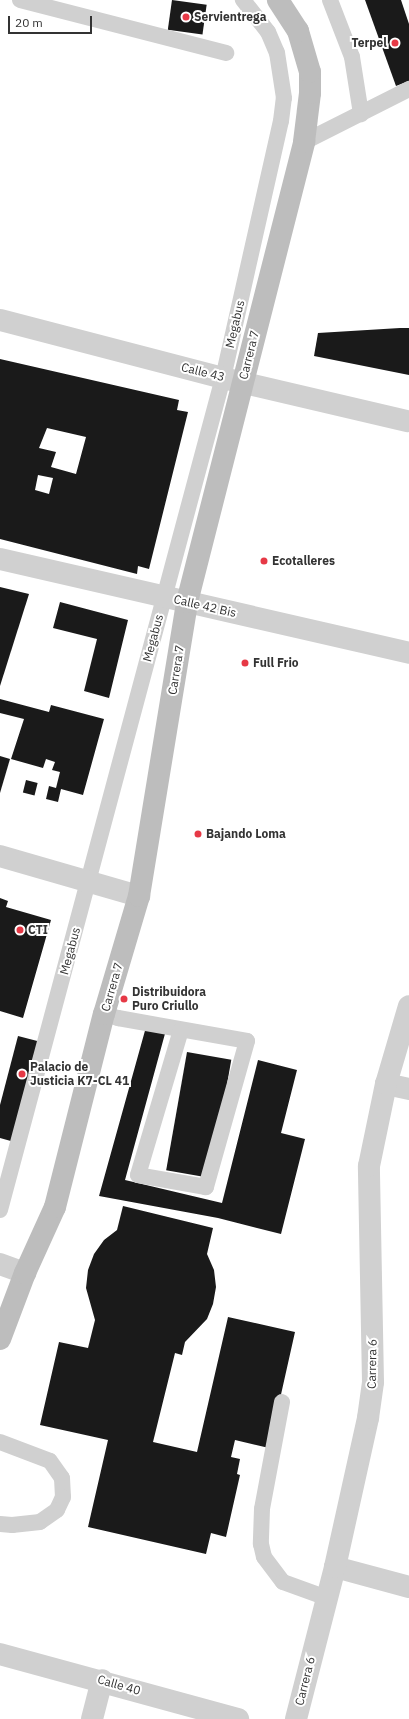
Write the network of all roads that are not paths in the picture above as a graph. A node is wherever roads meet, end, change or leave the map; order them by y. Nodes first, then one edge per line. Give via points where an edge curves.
1 (20, 0) edge
2 (243, 0) edge
3 (278, 0) edge
4 (330, 0) edge
5 (226, 53) dead end
6 (409, 88) edge
7 (361, 114) junction
8 (304, 142) junction
9 (0, 320) edge
10 (232, 380) junction
11 (407, 421) dead end
12 (0, 559) edge
13 (164, 597) junction
14 (187, 602) junction
15 (409, 653) edge
16 (0, 856) edge
17 (89, 880) junction
18 (139, 896) junction
19 (409, 1006) edge
20 (104, 1014) junction
21 (181, 1030) junction
22 (386, 1084) junction
23 (409, 1089) edge
24 (0, 1210) edge
25 (0, 1264) edge
26 (25, 1274) junction
27 (0, 1338) edge
28 (282, 1402) dead end
29 (0, 1442) edge
30 (0, 1524) edge
31 (336, 1567) junction
32 (409, 1587) edge
33 (327, 1598) junction
34 (0, 1654) edge
35 (102, 1680) junction
36 (92, 1719) edge
37 (238, 1719) edge
38 (296, 1719) edge

1 - 5 lane
2 - 10 lane, Megabus via 268,32 277,53 284,98
3 - 8 main road, Carrera 7 via 298,31 310,72
4 - 7 lane via 344,28 352,57
6 - 7 lane
7 - 8 lane
8 - 10 main road, Carrera 7
9 - 10 street, Calle 43
10 - 11 street, Calle 43
10 - 13 lane, Megabus
10 - 14 main road, Carrera 7
12 - 13 street, Calle 42 Bis
13 - 14 street, Calle 42 Bis
13 - 17 lane, Megabus
14 - 15 street, Calle 42 Bis
14 - 18 main road, Carrera 7
16 - 17 street
17 - 18 street
17 - 24 lane, Megabus
18 - 20 main road, Carrera 7
19 - 22 street, Carrera 6
20 - 21 lane
20 - 26 main road, Carrera 7 via 55,1207
21 - 21 lane via 246,1041 206,1187 138,1175
22 - 23 street
22 - 31 street, Carrera 6 via 370,1166 373,1382 368,1418
25 - 26 street
26 - 27 main road, Carrera 7
28 - 33 lane via 262,1509 261,1544 264,1557 283,1582
29 - 30 lane via 50,1461 62,1478 63,1497 57,1510 40,1522
31 - 32 street
31 - 33 street, Carrera 6
33 - 38 street, Carrera 6
34 - 35 street, Calle 40
35 - 36 street
35 - 37 street, Calle 40

